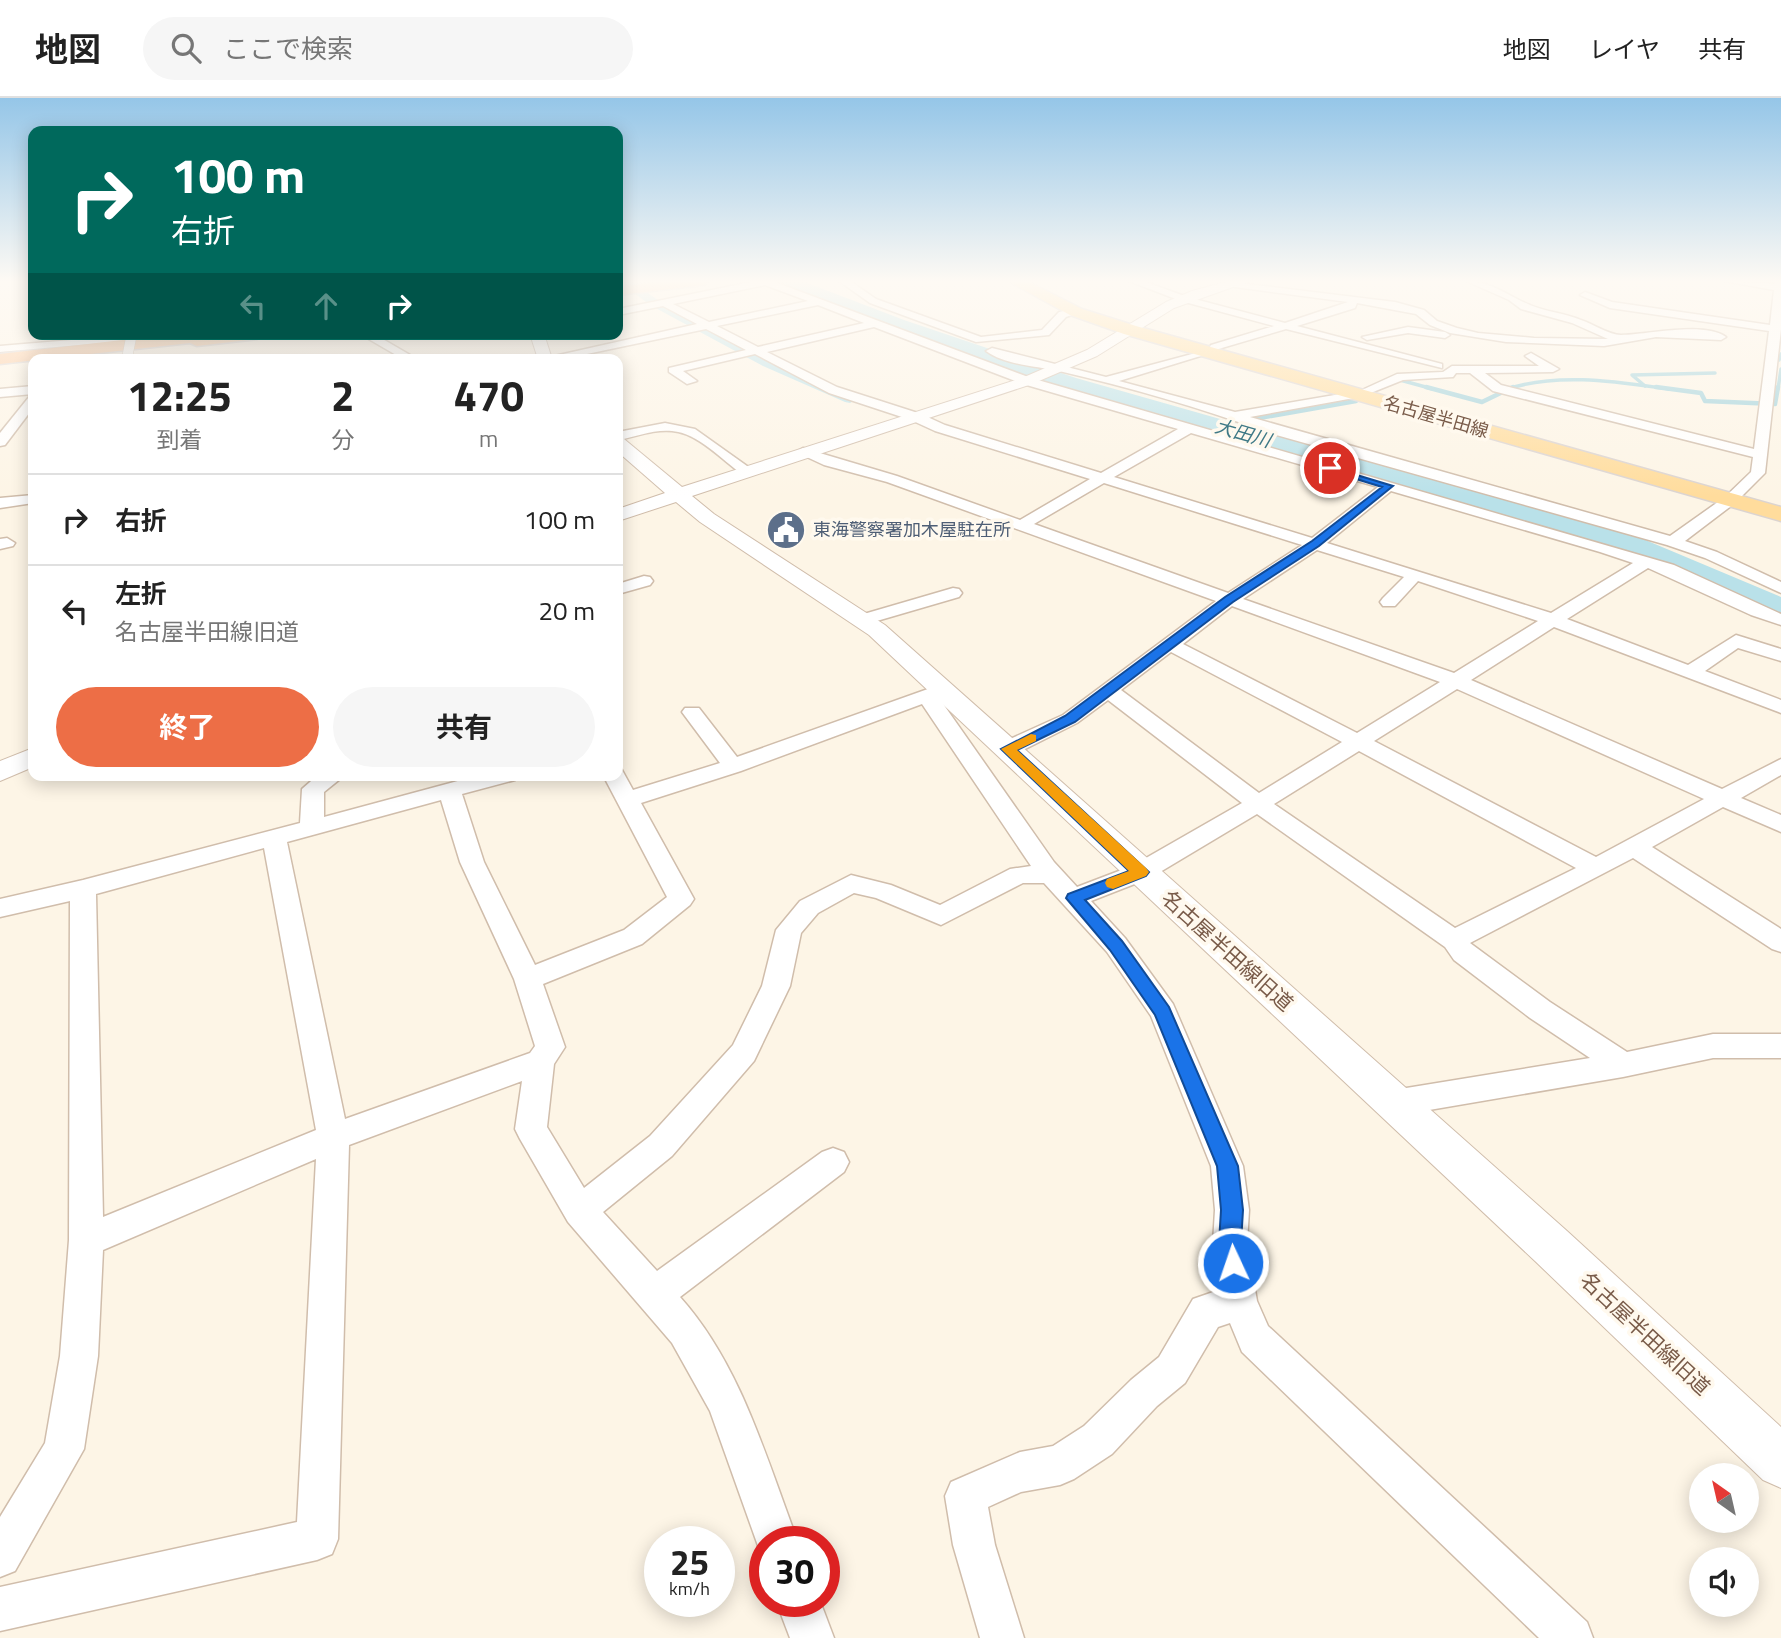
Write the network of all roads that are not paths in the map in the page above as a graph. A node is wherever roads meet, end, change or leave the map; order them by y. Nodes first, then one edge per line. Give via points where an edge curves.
1 (746, 353) edge
2 (758, 353) edge
3 (954, 353) edge
4 (1001, 353) edge
5 (1087, 353) edge
6 (1199, 353) edge
7 (1219, 353) edge
8 (1389, 353) edge
9 (28, 356) edge
10 (1531, 356) dead end
11 (0, 359) edge
12 (28, 361) edge
13 (1776, 363) edge
14 (0, 364) edge
15 (1452, 369) junction
16 (1056, 370) junction
17 (1472, 370) junction
18 (1030, 380) junction
19 (691, 381) dead end
20 (1105, 381) junction
21 (28, 390) edge
22 (1361, 392) junction
23 (0, 393) edge
24 (28, 406) edge
25 (1235, 416) junction
26 (916, 417) junction
27 (1189, 429) junction
28 (623, 435) edge
29 (0, 442) edge
30 (623, 447) edge
31 (803, 452) junction
32 (1758, 454) junction
33 (747, 471) junction
34 (1104, 477) junction
35 (1389, 486) junction
36 (678, 494) junction
37 (1734, 495) junction
38 (28, 500) edge
39 (1781, 502) edge
40 (0, 503) edge
41 (623, 513) edge
42 (1781, 514) edge
43 (1023, 525) junction
44 (1673, 542) junction
45 (1315, 544) junction
46 (1646, 562) junction
47 (1414, 576) junction
48 (644, 581) dead end
49 (623, 587) edge
50 (1781, 588) edge
51 (954, 593) dead end
52 (1229, 600) junction
53 (1389, 602) dead end
54 (863, 620) junction
55 (1554, 620) junction
56 (1781, 620) edge
57 (1169, 644) junction
58 (1781, 655) edge
59 (1691, 672) junction
60 (1454, 680) junction
61 (1108, 690) junction
62 (935, 693) junction
63 (1781, 707) edge
64 (692, 712) dead end
65 (1357, 740) junction
66 (1007, 749) junction
67 (28, 758) edge
68 (733, 766) junction
69 (1781, 766) edge
70 (0, 772) edge
71 (325, 781) edge
72 (486, 781) edge
73 (618, 781) edge
74 (450, 791) junction
75 (1723, 798) junction
76 (628, 799) junction
77 (1258, 804) junction
78 (1781, 824) edge
79 (312, 828) junction
80 (274, 839) junction
81 (1634, 847) junction
82 (1596, 868) junction
83 (1141, 872) junction
84 (1050, 874) junction
85 (83, 889) junction
86 (1074, 898) junction
87 (0, 908) edge
88 (1454, 940) junction
89 (1781, 942) edge
90 (528, 979) junction
91 (1781, 1045) edge
92 (540, 1062) junction
93 (1623, 1065) junction
94 (1394, 1103) junction
95 (333, 1137) junction
96 (833, 1162) dead end
97 (580, 1211) junction
98 (86, 1240) junction
99 (654, 1295) junction
100 (1239, 1303) junction
101 (1781, 1462) edge
102 (771, 1526) edge
103 (0, 1556) edge
104 (0, 1609) edge
105 (804, 1617) edge
106 (812, 1638) edge
107 (1002, 1638) edge
108 (1571, 1638) edge

1 - 19 street via 673,370
2 - 26 street via 833,390
3 - 18 street
4 - 16 street
5 - 16 street
6 - 20 street
7 - 22 main road, 名古屋半田線
8 - 15 street
9 - 11 highway
10 - 17 street via 1553,369
12 - 14 highway
13 - 32 street
15 - 17 street
15 - 22 street via 1447,376 1401,376
16 - 18 street
16 - 20 street
17 - 32 street via 1497,388
18 - 26 street
18 - 27 street
20 - 25 street
21 - 23 street
22 - 25 street
22 - 37 main road, 名古屋半田線
24 - 29 street
25 - 44 street
26 - 31 street
26 - 34 street
27 - 34 street
27 - 35 street
28 - 33 street via 680,428
30 - 36 street, 名古屋半田線旧道
31 - 33 street
31 - 43 street
32 - 37 street via 1758,473
33 - 36 street
34 - 43 street
34 - 45 street
35 - 45 street
35 - 46 street
36 - 41 street
36 - 54 street, 名古屋半田線旧道 via 780,568
37 - 39 main road, 名古屋半田線
37 - 42 main road, 名古屋半田線
37 - 44 street
38 - 40 street
43 - 52 street
44 - 50 street
45 - 47 street
45 - 52 street
46 - 55 street
46 - 56 street
47 - 53 street
47 - 55 street
48 - 49 street
51 - 54 street
52 - 57 street
52 - 60 street
54 - 62 street, 名古屋半田線旧道
55 - 59 street
55 - 60 street
57 - 61 street
57 - 65 street
58 - 59 street via 1736,641
59 - 63 street
60 - 65 street
60 - 75 street
61 - 66 street via 1070,719
61 - 77 street
62 - 66 street, 名古屋半田線旧道
62 - 68 street
62 - 84 street
64 - 68 street
65 - 77 street
65 - 82 street
66 - 83 street, 名古屋半田線旧道
67 - 70 street
68 - 76 street
69 - 75 street
71 - 79 street via 313,789
72 - 74 street
73 - 76 street
74 - 79 street
74 - 90 street via 472,862
75 - 78 street
75 - 81 street
76 - 90 street via 681,899 633,937
77 - 83 street
77 - 88 street
79 - 80 street
80 - 85 street
80 - 95 street
81 - 82 street
81 - 89 street
82 - 88 street
83 - 86 street
83 - 94 street, 名古屋半田線旧道
84 - 86 street
84 - 97 street via 1019,875 941,916 882,891 851,884 809,907 789,930 776,986 744,1053 662,1146
85 - 87 street
85 - 98 street
86 - 100 street via 1116,945 1163,1012 1227,1166 1230,1243
88 - 93 street via 1463,953 1540,1010
90 - 92 street via 550,1047
91 - 93 street via 1713,1046
92 - 95 street
92 - 97 street via 531,1129
93 - 94 street
94 - 101 street, 名古屋半田線旧道
95 - 98 street
95 - 104 street via 317,1539
96 - 99 street
97 - 99 street
98 - 103 street via 79,1356 64,1449
99 - 102 street via 685,1330 726,1402
100 - 107 street via 1206,1312 1172,1370 1098,1440 1060,1465 1020,1472 965,1496 974,1545
100 - 108 street via 1255,1339
105 - 106 street

